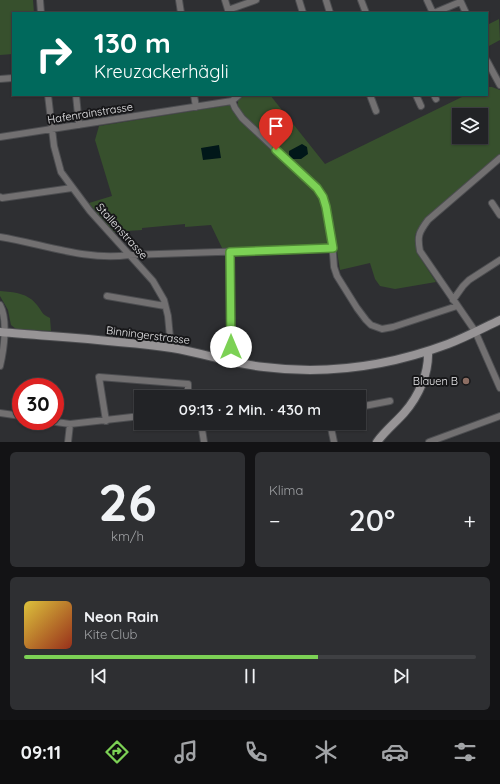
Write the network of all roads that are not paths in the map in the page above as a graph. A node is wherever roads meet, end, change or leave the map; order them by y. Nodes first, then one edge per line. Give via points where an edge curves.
1 (40, 0) edge
2 (179, 0) edge
3 (225, 0) edge
4 (256, 0) edge
5 (299, 0) edge
6 (326, 0) edge
7 (361, 0) edge
8 (427, 0) edge
9 (460, 1) edge
10 (228, 11) edge
11 (41, 12) edge
12 (181, 12) edge
13 (303, 12) edge
14 (330, 12) edge
15 (366, 12) edge
16 (433, 12) edge
17 (435, 12) edge
18 (466, 12) edge
19 (488, 63) edge
20 (12, 78) edge
21 (0, 79) edge
22 (500, 84) edge
23 (48, 96) edge
24 (76, 96) edge
25 (194, 96) edge
26 (238, 96) edge
27 (370, 96) edge
28 (416, 96) edge
29 (232, 101) junction
30 (421, 106) dead end
31 (196, 107) junction
32 (376, 111) dead end
33 (79, 125) junction
34 (51, 129) junction
35 (0, 138) edge
36 (500, 158) edge
37 (72, 188) junction
38 (0, 197) edge
39 (492, 203) dead end
40 (500, 215) edge
41 (0, 237) edge
42 (333, 248) junction
43 (230, 252) junction
44 (129, 255) junction
45 (500, 260) edge
46 (107, 296) dead end
47 (455, 303) junction
48 (0, 305) edge
49 (165, 306) junction
50 (500, 320) edge
51 (475, 331) junction
52 (2, 332) edge
53 (171, 348) junction
54 (428, 351) junction
55 (231, 361) junction
56 (0, 366) edge
57 (499, 385) edge
58 (188, 390) edge
59 (390, 401) dead end
60 (366, 406) edge
61 (0, 413) edge
62 (12, 415) edge
63 (500, 416) edge
64 (134, 417) edge
65 (106, 421) junction
66 (64, 423) edge
67 (70, 424) junction
68 (202, 430) edge
69 (331, 430) edge
70 (68, 442) edge
71 (204, 442) edge
72 (334, 442) edge
73 (377, 442) edge
74 (429, 442) edge

1 - 11 street
2 - 12 street
3 - 10 street
4 - 10 street
5 - 13 street
6 - 14 street
7 - 15 street
8 - 16 street
9 - 17 street
9 - 18 street
19 - 22 street
20 - 21 street
23 - 34 street, Stallenstrasse
24 - 33 street
25 - 31 street
26 - 29 street
27 - 32 street
28 - 30 street
29 - 31 street, Hafenrainstrasse
29 - 42 street via 242,118 317,188 326,207
31 - 33 street, Hafenrainstrasse
33 - 34 street, Hafenrainstrasse
34 - 35 street, Hafenrainstrasse
34 - 37 street, Stallenstrasse via 61,172
36 - 47 street via 428,220 418,235 420,251
37 - 38 street
37 - 44 street, Stallenstrasse
39 - 40 street
41 - 44 street via 87,255
42 - 43 street
42 - 47 street via 337,276 371,325 382,329 393,327
43 - 44 street
43 - 55 street
44 - 49 street, Stallenstrasse via 153,281
45 - 47 street via 469,280
46 - 49 street
47 - 51 street
48 - 52 street via 5,316
49 - 53 street, Stallenstrasse
50 - 51 main road, Binningerstrasse
51 - 54 main road, Binningerstrasse
51 - 57 street
52 - 53 main road, Binningerstrasse
52 - 56 street
53 - 55 main road, Binningerstrasse
54 - 55 main road, Binningerstrasse via 351,368 317,370 261,367
54 - 73 main road via 421,388 407,410
58 - 65 street via 188,384 99,377
59 - 60 street
61 - 62 street
63 - 74 street
64 - 65 street
65 - 67 street
66 - 67 street
67 - 70 street
68 - 71 street
69 - 72 street

